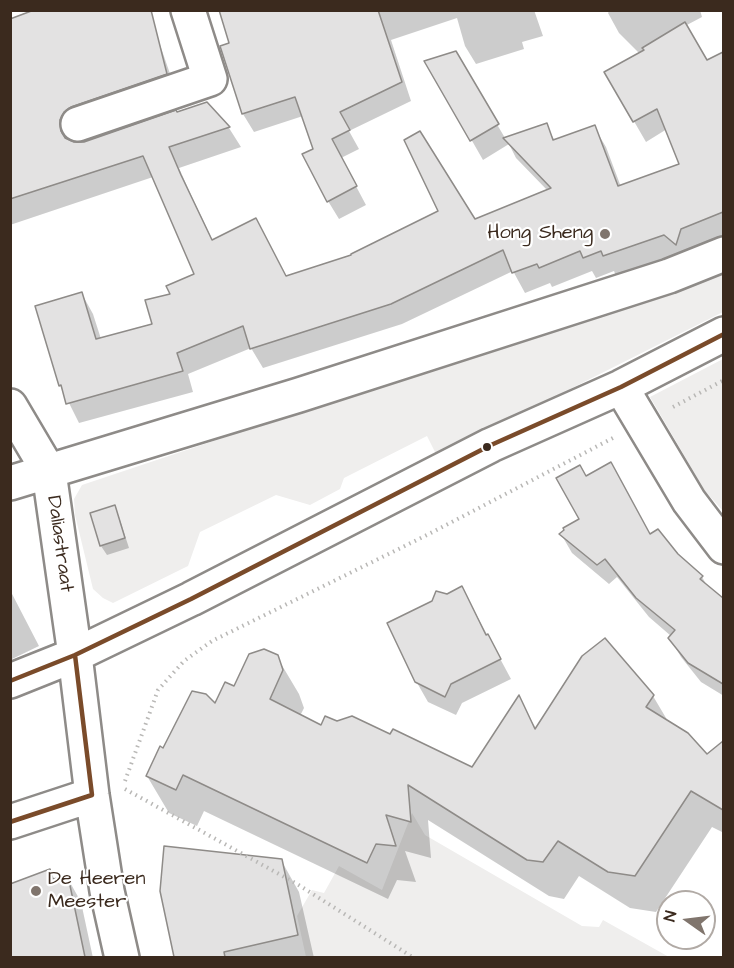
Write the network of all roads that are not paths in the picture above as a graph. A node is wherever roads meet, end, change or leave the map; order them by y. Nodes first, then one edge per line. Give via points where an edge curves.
1 (188, 10) edge
2 (78, 124) dead end
3 (723, 255) edge
4 (723, 334) edge
5 (621, 387) junction
6 (10, 406) edge
7 (49, 472) junction
8 (10, 483) edge
9 (723, 547) edge
10 (75, 655) junction
11 (10, 681) edge
12 (92, 795) junction
13 (10, 822) edge
14 (122, 957) edge

1 - 2 street via 210,79
3 - 7 street via 300,395
4 - 5 street
5 - 9 street via 689,501
5 - 10 street via 491,445
6 - 7 street
7 - 8 street, Daliastraat
7 - 10 street, Daliastraat
10 - 11 street
10 - 12 street, Daliastraat
12 - 13 street
12 - 14 street, Daliastraat

